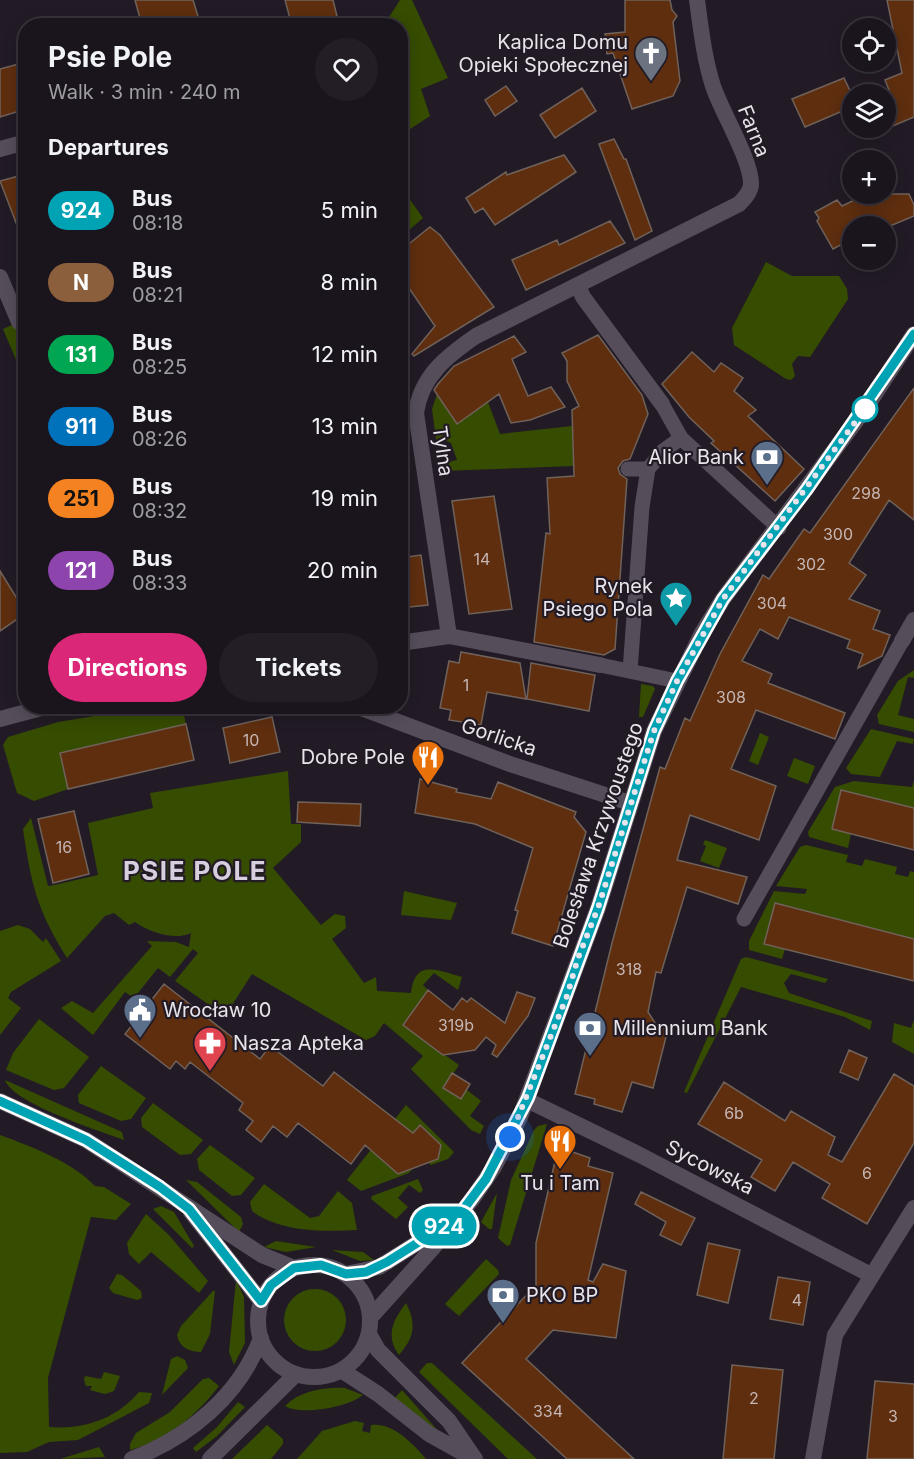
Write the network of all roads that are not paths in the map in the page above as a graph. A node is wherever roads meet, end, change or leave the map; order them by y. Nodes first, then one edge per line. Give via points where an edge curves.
1 (697, 0) edge
2 (18, 144) edge
3 (0, 149) edge
4 (0, 277) edge
5 (578, 286) junction
6 (18, 320) edge
7 (914, 334) edge
8 (662, 404) joint
9 (681, 438) junction
10 (628, 469) dead end
11 (648, 469) junction
12 (779, 528) junction
13 (914, 620) edge
14 (449, 636) junction
15 (902, 641) joint
16 (408, 642) edge
17 (600, 665) joint
18 (630, 671) junction
19 (677, 681) junction
20 (19, 714) edge
21 (377, 714) edge
22 (0, 719) edge
23 (630, 803) junction
24 (744, 920) dead end
25 (527, 1100) junction
26 (0, 1101) edge
27 (914, 1208) edge
28 (189, 1209) junction
29 (457, 1218) junction
30 (294, 1268) junction
31 (346, 1274) junction
32 (871, 1275) junction
33 (261, 1301) junction
34 (370, 1326) junction
35 (261, 1338) junction
36 (341, 1370) junction
37 (296, 1374) junction
38 (153, 1455) edge
39 (132, 1459) edge
40 (210, 1459) edge
41 (474, 1459) edge
42 (813, 1459) edge

1 - 5 street, Farna via 705,59 747,168 751,185 747,196 739,204
2 - 3 street
4 - 6 street
5 - 8 street
5 - 14 street, Tylna via 455,350 428,378 418,395 416,413 422,460
7 - 12 street, Bolesława Krzywoustego
8 - 9 street
9 - 11 street
9 - 12 street
10 - 11 street
11 - 18 street
12 - 19 street, Bolesława Krzywoustego via 723,599
13 - 15 street
14 - 16 street
14 - 17 street
15 - 24 street
17 - 18 street
18 - 19 street
19 - 23 street, Bolesława Krzywoustego via 654,731
20 - 22 street
21 - 23 street, Gorlicka via 510,764
23 - 25 street, Bolesława Krzywoustego via 598,908
25 - 29 street, Bolesława Krzywoustego via 494,1167
25 - 32 street, Sycowska
26 - 28 street via 86,1140
27 - 32 street
28 - 30 street via 262,1255
28 - 33 street
29 - 31 street, Bolesława Krzywoustego via 379,1267
29 - 34 street, Bolesława Krzywoustego
30 - 31 street via 321,1265
30 - 33 street via 271,1285
31 - 34 street via 363,1293
32 - 42 street via 835,1335
33 - 35 street
34 - 36 street via 359,1355
34 - 41 street via 384,1357 449,1421
35 - 37 street via 272,1358
35 - 38 street via 243,1373 207,1415
36 - 37 street via 319,1377
36 - 41 street via 429,1434
37 - 40 street
38 - 39 street

